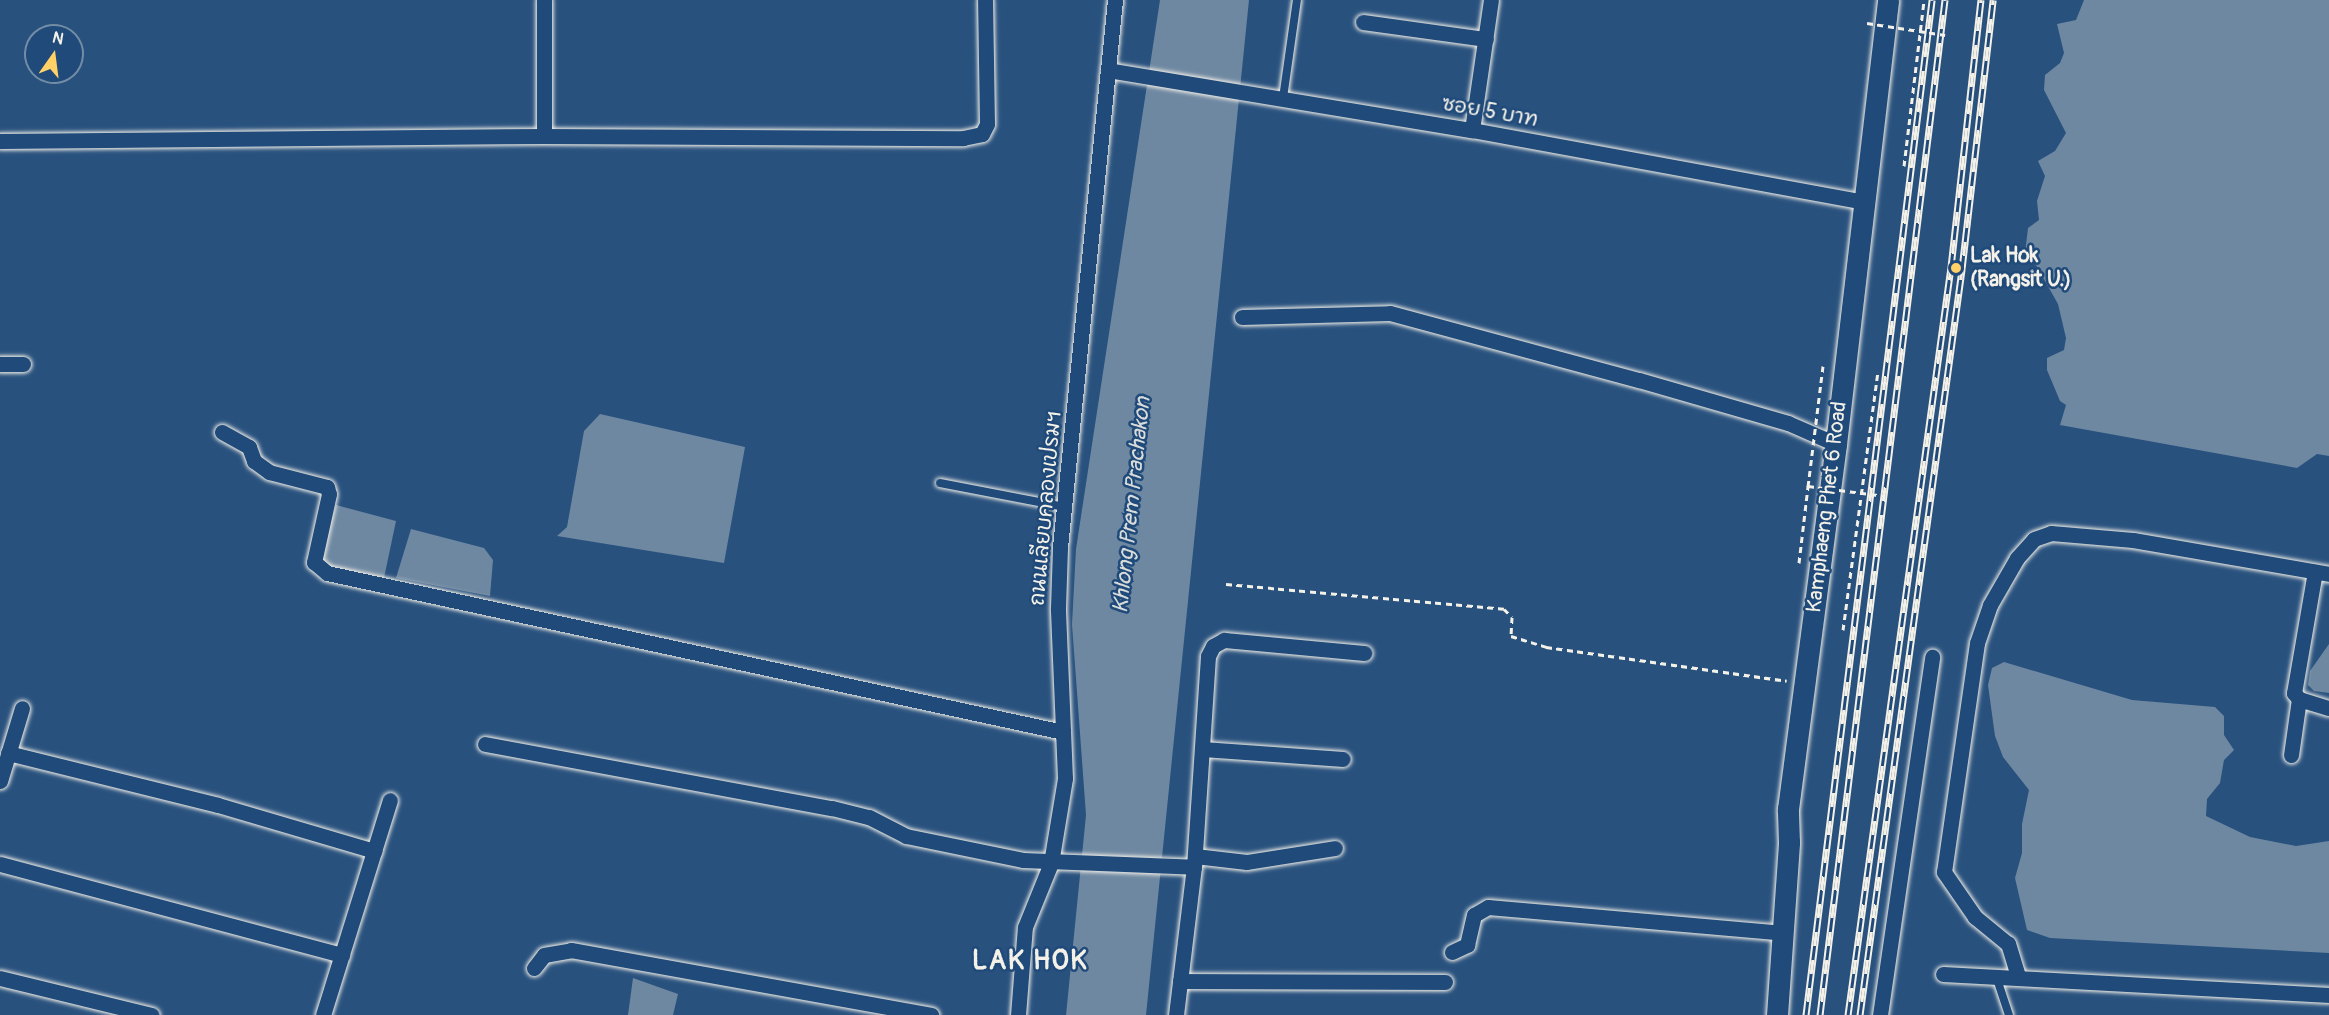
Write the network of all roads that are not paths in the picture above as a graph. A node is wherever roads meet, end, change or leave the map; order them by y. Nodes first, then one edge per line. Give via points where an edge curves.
1 (544, 0) edge
2 (985, 0) edge
3 (1115, 0) edge
4 (1297, 0) edge
5 (1491, 0) edge
6 (1888, 0) edge
7 (1363, 22) dead end
8 (1486, 39) junction
9 (1108, 70) junction
10 (1283, 98) junction
11 (1472, 130) junction
12 (544, 136) junction
13 (0, 141) edge
14 (1863, 202) junction
15 (1242, 317) dead end
16 (0, 364) edge
17 (23, 364) dead end
18 (222, 432) dead end
19 (1836, 444) junction
20 (940, 483) dead end
21 (1065, 507) junction
22 (2322, 573) edge
23 (1364, 653) dead end
24 (1932, 657) dead end
25 (2299, 699) junction
26 (22, 708) dead end
27 (2329, 708) edge
28 (1063, 732) junction
29 (484, 744) dead end
30 (1203, 749) junction
31 (8, 753) junction
32 (2290, 755) dead end
33 (1343, 759) dead end
34 (0, 781) edge
35 (390, 800) dead end
36 (1335, 848) dead end
37 (374, 851) junction
38 (1051, 863) junction
39 (1190, 863) junction
40 (0, 864) edge
41 (1784, 933) junction
42 (1452, 952) dead end
43 (342, 955) junction
44 (534, 968) dead end
45 (1943, 974) dead end
46 (1996, 976) junction
47 (2018, 976) junction
48 (0, 978) edge
49 (1180, 981) junction
50 (1445, 982) dead end
51 (2329, 995) edge
52 (152, 1015) edge
53 (323, 1015) edge
54 (931, 1015) edge
55 (1018, 1015) edge
56 (1176, 1015) edge
57 (1777, 1015) edge
58 (1880, 1015) edge
59 (2009, 1015) edge

1 - 12 street
2 - 12 street via 987,124 982,134 963,138
3 - 9 street, ถนนเลียบคลองเปรมฯ
4 - 10 lane
5 - 8 street
6 - 14 main road, Kamphaeng Phet 6 Road
7 - 8 street
8 - 11 street
9 - 10 street, ซอย 5 บาท
9 - 21 street, ถนนเลียบคลองเปรมฯ
10 - 11 street, ซอย 5 บาท
11 - 14 street, ซอย 5 บาท
12 - 13 street
14 - 19 main road, Kamphaeng Phet 6 Road
15 - 19 street via 1390,313 1788,423
16 - 17 street
18 - 28 street via 249,447 254,461 269,472 327,487 329,494 314,562 327,573
19 - 41 main road, Kamphaeng Phet 6 Road via 1788,809
20 - 21 lane
21 - 28 street, ถนนเลียบคลองเปรมฯ via 1058,609
22 - 25 street via 2294,693
22 - 47 street via 2133,540 2051,533 2034,539 2017,558 1990,605 1977,643 1944,872 1975,917 2008,944
23 - 30 street via 1224,640 1213,646 1208,656
24 - 58 street
25 - 27 street
25 - 32 street
26 - 31 street
28 - 38 street, ถนนเลียบคลองเปรมฯ via 1065,778
29 - 38 street via 832,808 869,817 906,836
30 - 33 street
30 - 39 street
31 - 34 street
31 - 37 street via 218,805
35 - 37 street
36 - 39 street via 1247,862
37 - 43 street
38 - 39 street
38 - 55 street, ถนนเลียบคลองเปรมฯ via 1025,927
39 - 49 street
40 - 43 street
41 - 42 street via 1488,907 1474,915 1467,945
41 - 57 main road, Kamphaeng Phet 6 Road
43 - 53 street
44 - 54 street via 544,955 570,950
45 - 46 street
46 - 47 street
46 - 59 lane
47 - 51 street
48 - 52 street
49 - 50 street
49 - 56 street

